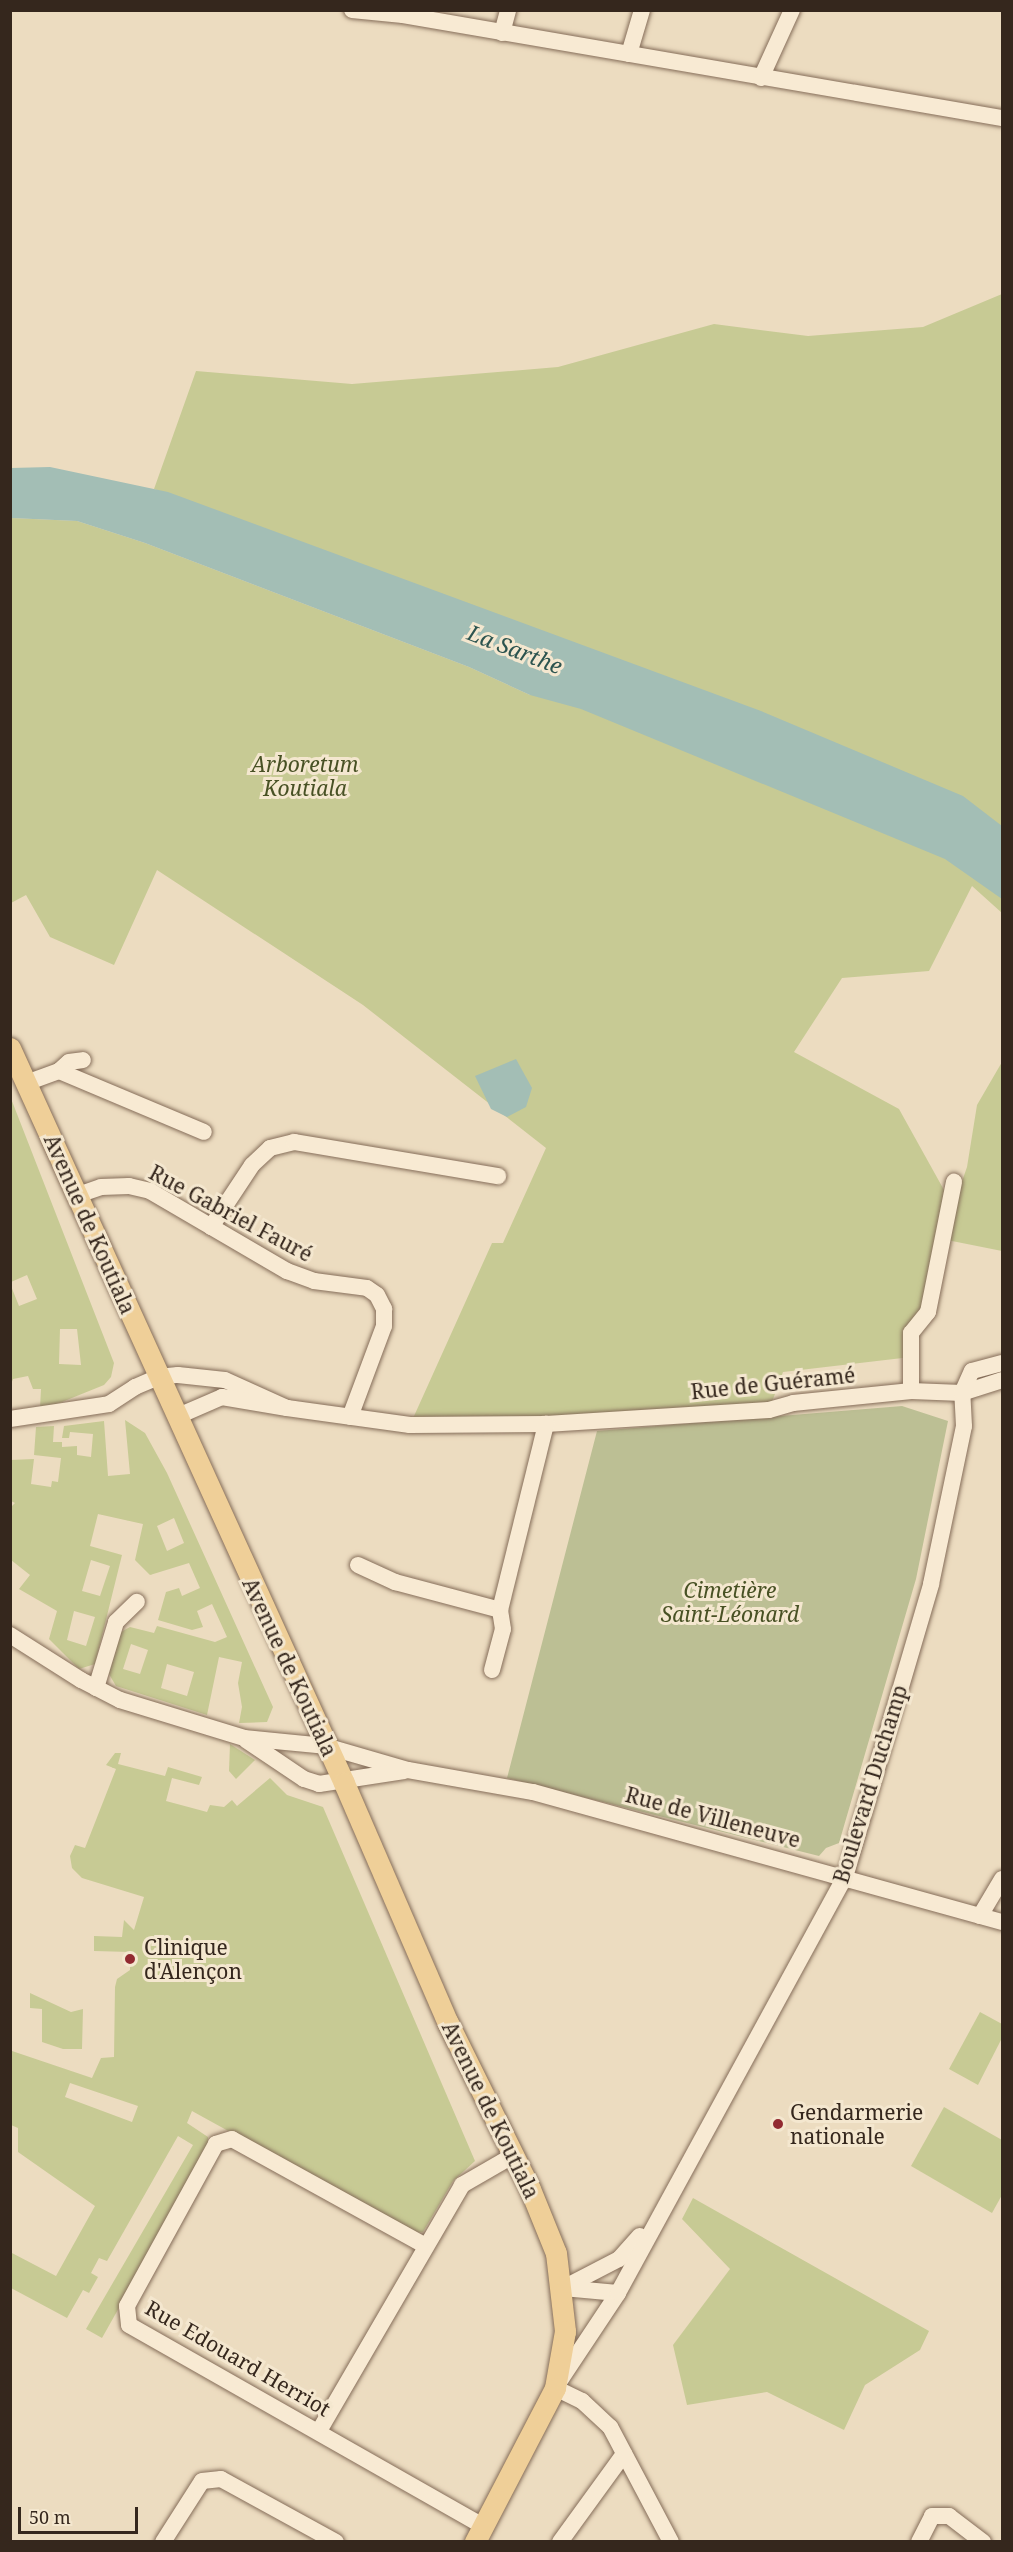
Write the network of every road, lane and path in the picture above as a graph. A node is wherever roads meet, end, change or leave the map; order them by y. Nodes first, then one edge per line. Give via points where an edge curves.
1 (352, 10) edge
2 (508, 10) edge
3 (642, 10) edge
4 (792, 10) edge
5 (502, 33) junction
6 (629, 54) junction
7 (761, 78) junction
8 (1002, 118) edge
9 (10, 1048) edge
10 (82, 1060) dead end
11 (59, 1071) junction
12 (26, 1083) junction
13 (204, 1132) dead end
14 (498, 1176) dead end
15 (954, 1182) dead end
16 (78, 1195) junction
17 (211, 1227) junction
18 (1002, 1363) edge
19 (158, 1377) junction
20 (1002, 1380) edge
21 (911, 1391) junction
22 (962, 1393) junction
23 (287, 1408) junction
24 (176, 1417) junction
25 (350, 1417) junction
26 (10, 1419) edge
27 (546, 1424) junction
28 (358, 1565) dead end
29 (137, 1602) dead end
30 (500, 1610) junction
31 (10, 1635) edge
32 (492, 1670) dead end
33 (96, 1688) junction
34 (244, 1738) junction
35 (325, 1746) junction
36 (408, 1770) junction
37 (344, 1783) junction
38 (845, 1877) junction
39 (1002, 1879) edge
40 (980, 1916) junction
41 (1002, 1922) edge
42 (514, 2155) junction
43 (662, 2210) junction
44 (424, 2245) junction
45 (563, 2288) junction
46 (618, 2293) junction
47 (555, 2388) junction
48 (319, 2431) junction
49 (624, 2454) junction
50 (479, 2534) edge
51 (163, 2541) edge
52 (336, 2541) edge
53 (560, 2541) edge
54 (671, 2541) edge
55 (919, 2541) edge
56 (983, 2541) edge

1 - 5 street
2 - 5 street
3 - 6 street
4 - 7 street
5 - 6 street
6 - 7 street
7 - 8 street
9 - 12 main road, Avenue de Koutiala
10 - 11 street via 69,1062
11 - 12 street
11 - 13 street
12 - 16 main road, Avenue de Koutiala
14 - 17 street via 294,1143 270,1148 252,1165
15 - 21 street via 928,1312 911,1333
16 - 17 street, Rue Gabriel Fauré via 101,1187 140,1189
16 - 19 main road, Avenue de Koutiala
17 - 25 street, Rue Gabriel Fauré via 287,1271 314,1281 367,1288 377,1295 384,1309 384,1326
18 - 22 street via 972,1371
19 - 23 street, Rue de Guéramé via 225,1380
19 - 24 main road, Avenue de Koutiala
19 - 26 street, Rue de Guéramé via 109,1404
20 - 22 street, Rue de Guéramé
21 - 22 street, Rue de Guéramé
21 - 27 street, Rue de Guéramé via 793,1403 769,1410
22 - 38 street, Boulevard Duchamp via 964,1426 931,1584
23 - 24 street, Rue de Guéramé via 222,1397
23 - 25 street, Rue de Guéramé
24 - 35 main road, Avenue de Koutiala
25 - 27 street, Rue de Guéramé via 410,1425
27 - 30 street
28 - 30 street via 395,1581
29 - 33 street via 116,1622
30 - 32 street via 502,1629
31 - 33 street
33 - 34 street via 120,1701
34 - 35 street, Rue de Villeneuve
34 - 37 street via 304,1779 319,1784
35 - 36 street, Rue de Villeneuve
35 - 37 main road, Avenue de Koutiala
36 - 37 street
36 - 38 street, Rue de Villeneuve via 533,1792
37 - 42 main road, Avenue de Koutiala via 448,2023
38 - 40 street, Rue de Villeneuve
38 - 43 street, Boulevard Duchamp
39 - 40 street
40 - 41 street, Rue de Villeneuve
42 - 44 street via 462,2185
42 - 45 main road, Avenue de Koutiala via 556,2253
43 - 45 street, Boulevard Duchamp via 619,2259
43 - 46 street, Boulevard Duchamp
44 - 48 street
44 - 48 street, Rue Edouard Herriot via 232,2139 216,2144 127,2306 129,2325
45 - 46 street
45 - 47 main road, Boulevard Duchamp via 565,2331
46 - 47 street, Boulevard Duchamp
47 - 49 street via 599,2415
47 - 50 main road, Boulevard Duchamp
48 - 50 street, Rue Edouard Herriot
49 - 53 street
49 - 54 street
51 - 52 street via 202,2481 221,2479
55 - 56 street via 932,2516 949,2516

